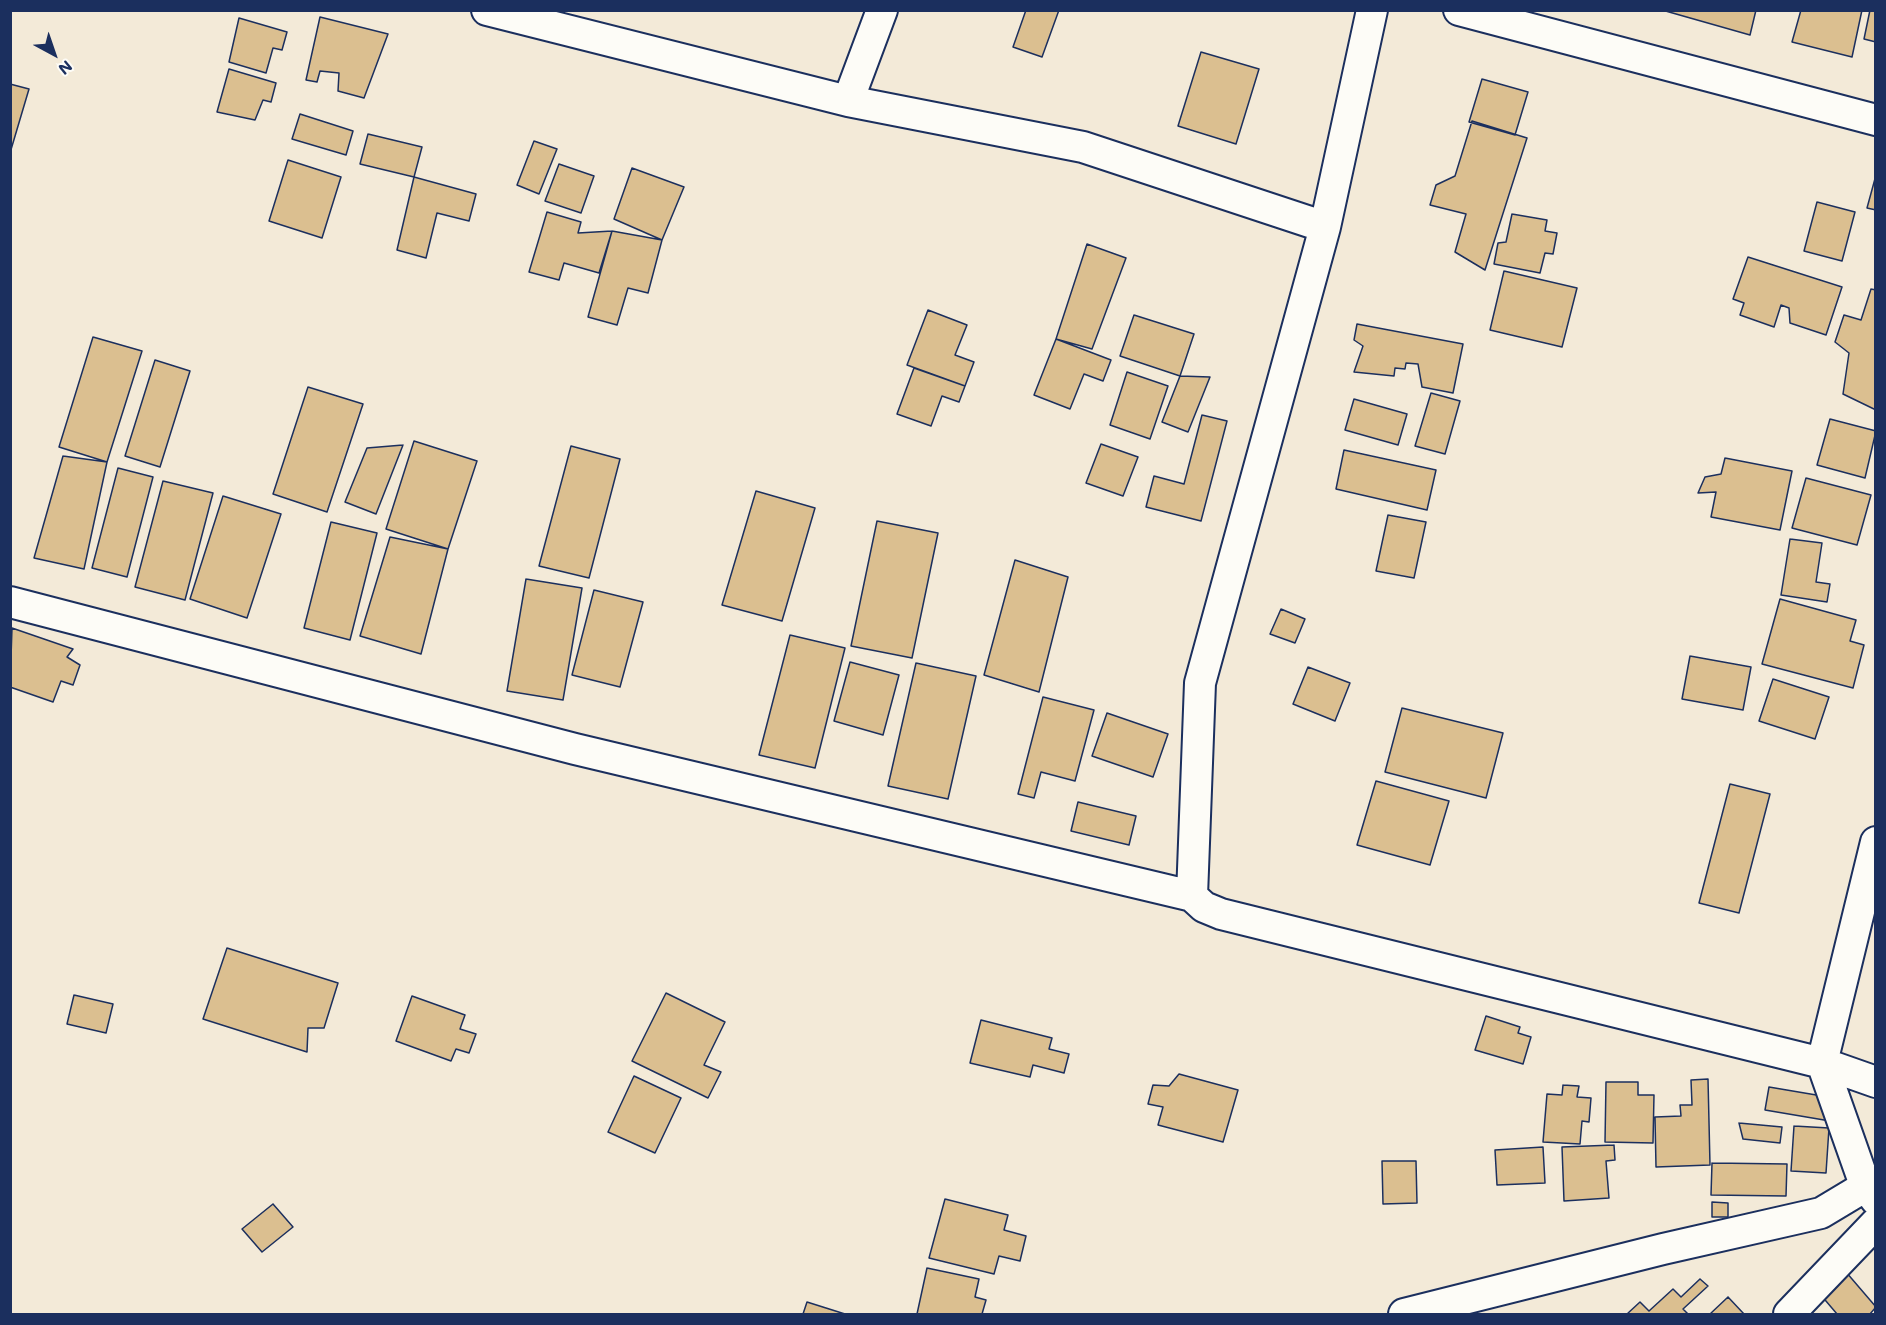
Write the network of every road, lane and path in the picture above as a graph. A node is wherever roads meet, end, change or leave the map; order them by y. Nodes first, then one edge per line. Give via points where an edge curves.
1 (487, 10) edge
2 (882, 10) edge
3 (1372, 10) edge
4 (1459, 10) edge
5 (848, 101) junction
6 (1875, 120) edge
7 (1325, 227) junction
8 (10, 602) edge
9 (1875, 842) edge
10 (1192, 897) junction
11 (1822, 1063) junction
12 (1875, 1082) edge
13 (1872, 1188) edge
14 (1875, 1223) edge
15 (1404, 1314) edge
16 (1789, 1314) edge

1 - 5 street
2 - 5 street
3 - 7 street
4 - 6 street
5 - 7 street via 1083,147
7 - 10 street via 1200,683
8 - 10 street via 575,749
9 - 11 street
10 - 11 street via 1221,914
11 - 12 street
11 - 13 street
13 - 15 street via 1821,1213
14 - 16 street

